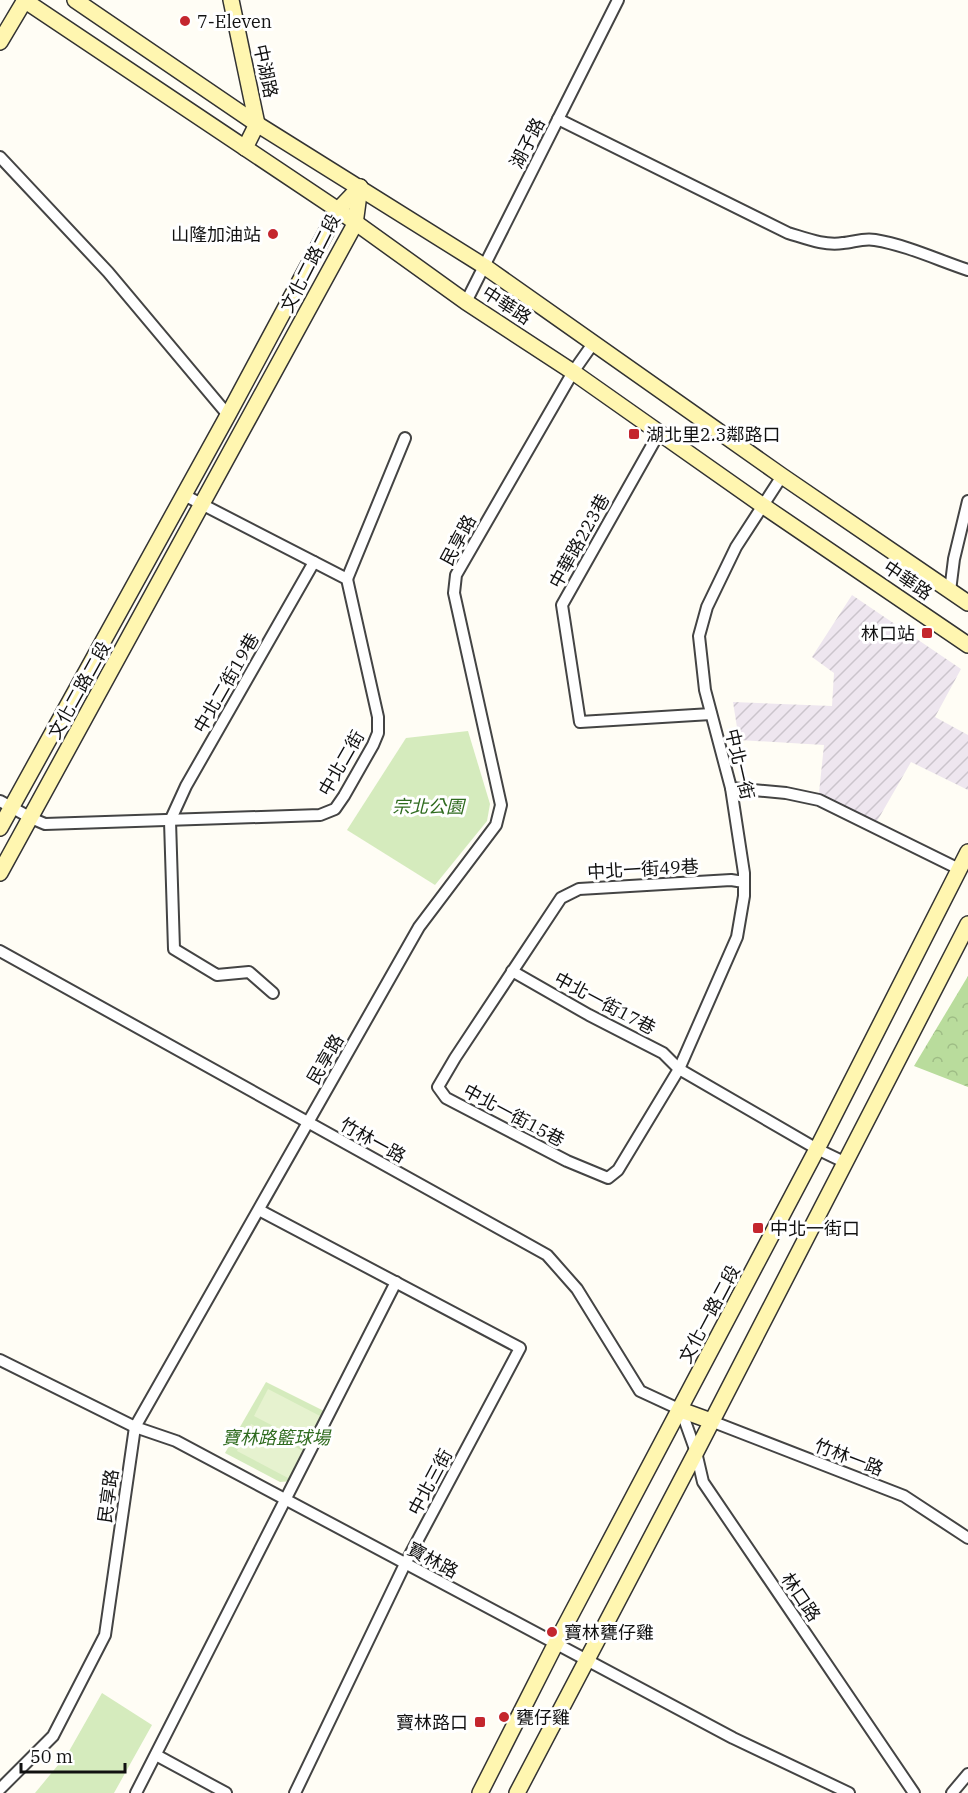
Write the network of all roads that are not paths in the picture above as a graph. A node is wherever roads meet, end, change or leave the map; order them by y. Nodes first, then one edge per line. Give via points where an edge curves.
1 (25, 0) edge
2 (75, 0) edge
3 (231, 0) edge
4 (618, 0) edge
5 (0, 42) edge
6 (558, 119) junction
7 (257, 124) junction
8 (245, 148) junction
9 (0, 157) edge
10 (360, 187) junction
11 (338, 210) junction
12 (355, 224) junction
13 (484, 266) junction
14 (968, 270) edge
15 (466, 302) junction
16 (592, 345) junction
17 (573, 372) junction
18 (228, 415) junction
19 (659, 433) junction
20 (405, 438) dead end
21 (782, 476) junction
22 (184, 495) junction
23 (968, 501) edge
24 (202, 505) junction
25 (762, 506) junction
26 (314, 562) junction
27 (347, 579) junction
28 (950, 591) junction
29 (968, 603) edge
30 (968, 645) edge
31 (711, 714) junction
32 (731, 788) junction
33 (6, 804) edge
34 (31, 818) junction
35 (170, 821) junction
36 (0, 828) edge
37 (968, 852) edge
38 (959, 869) junction
39 (0, 873) edge
40 (744, 882) junction
41 (968, 924) edge
42 (0, 951) edge
43 (512, 971) junction
44 (273, 993) dead end
45 (679, 1069) junction
46 (308, 1123) junction
47 (818, 1149) junction
48 (844, 1162) junction
49 (608, 1178) joint
50 (259, 1210) junction
51 (396, 1282) junction
52 (0, 1360) edge
53 (681, 1410) junction
54 (711, 1421) junction
55 (135, 1426) junction
56 (696, 1452) junction
57 (286, 1501) junction
58 (968, 1538) edge
59 (405, 1564) junction
60 (556, 1644) junction
61 (586, 1659) junction
62 (156, 1755) junction
63 (968, 1774) edge
64 (0, 1789) edge
65 (136, 1793) edge
66 (226, 1793) edge
67 (295, 1793) edge
68 (480, 1793) edge
69 (516, 1793) edge
70 (849, 1793) edge
71 (914, 1793) edge
72 (952, 1793) edge

1 - 5 main road
1 - 8 main road, 中華路
2 - 7 main road, 中華路
3 - 7 main road, 中湖路
4 - 6 street, 湖子路
6 - 13 street, 湖子路
6 - 14 street via 788,233 816,242 874,240
7 - 8 main road, 中湖路
7 - 10 main road, 中華路
8 - 11 main road, 中華路
9 - 18 street via 108,272
10 - 11 main road, 文化二路二段
10 - 12 main road, 文化二路二段
10 - 13 main road, 中華路
11 - 12 main road, 中華路
11 - 18 main road, 文化二路二段
12 - 15 main road, 中華路
12 - 24 main road, 文化二路二段
13 - 15 street, 湖子路
13 - 16 main road, 中華路
15 - 17 main road, 中華路
16 - 17 street, 民享路
16 - 21 main road, 中華路
17 - 19 main road, 中華路
17 - 46 street, 民享路 via 456,575 454,593 501,805 496,825 419,927
18 - 22 main road, 文化二路二段
19 - 25 main road, 中華路
19 - 31 street, 中華路223巷 via 562,605 580,722
20 - 27 street
21 - 25 street, 中北一街
21 - 28 main road, 中華路
22 - 24 street
22 - 33 main road, 文化二路二段
23 - 28 street
24 - 26 street
24 - 34 main road, 文化二路二段
25 - 30 main road, 中華路
25 - 31 street, 中北一街 via 725,568 699,636
26 - 27 street
26 - 35 street, 中北二街19巷 via 186,786
27 - 35 street, 中北二街 via 378,732 335,809 320,815
28 - 29 main road, 中華路
31 - 32 street, 中北一街
32 - 38 street via 819,800
32 - 40 street, 中北一街
33 - 34 street, 中北二街
33 - 36 main road, 文化二路二段
34 - 35 street, 中北二街 via 45,824
34 - 39 main road, 文化二路二段
35 - 44 street via 174,949 217,975 249,972
37 - 38 main road, 文化一路二段
38 - 47 main road, 文化一路二段
40 - 43 street, 中北一街49巷 via 579,889 561,898
40 - 45 street, 中北一街 via 737,937
41 - 48 main road
42 - 46 street, 竹林一路
43 - 45 street, 中北一街17巷 via 663,1053
43 - 49 street, 中北一街15巷 via 438,1087 446,1098
45 - 47 street
45 - 49 street, 中北一街 via 618,1170
46 - 50 street, 民享路
46 - 53 street, 竹林一路 via 547,1255 577,1290 640,1391
47 - 48 street
47 - 53 main road, 文化一路二段
48 - 54 main road
50 - 51 street, 中北三街
50 - 55 street, 民享路
51 - 57 street
51 - 59 street, 中北三街 via 520,1348
52 - 55 street, 寶林路
53 - 54 main road
53 - 56 street, 林口路
53 - 60 main road, 文化一路二段
54 - 56 main road
54 - 58 street, 竹林一路 via 904,1496
55 - 57 street, 寶林路 via 176,1441
55 - 64 street, 民享路 via 105,1635 53,1736
56 - 61 main road
56 - 71 street, 林口路 via 703,1482
57 - 59 street, 寶林路
57 - 62 street
59 - 60 street, 寶林路
59 - 67 street, 中北三街
60 - 61 street, 寶林路
60 - 68 main road, 文化一路二段
61 - 69 main road
61 - 70 street, 寶林路 via 733,1738
62 - 65 street
62 - 66 street
63 - 72 street

